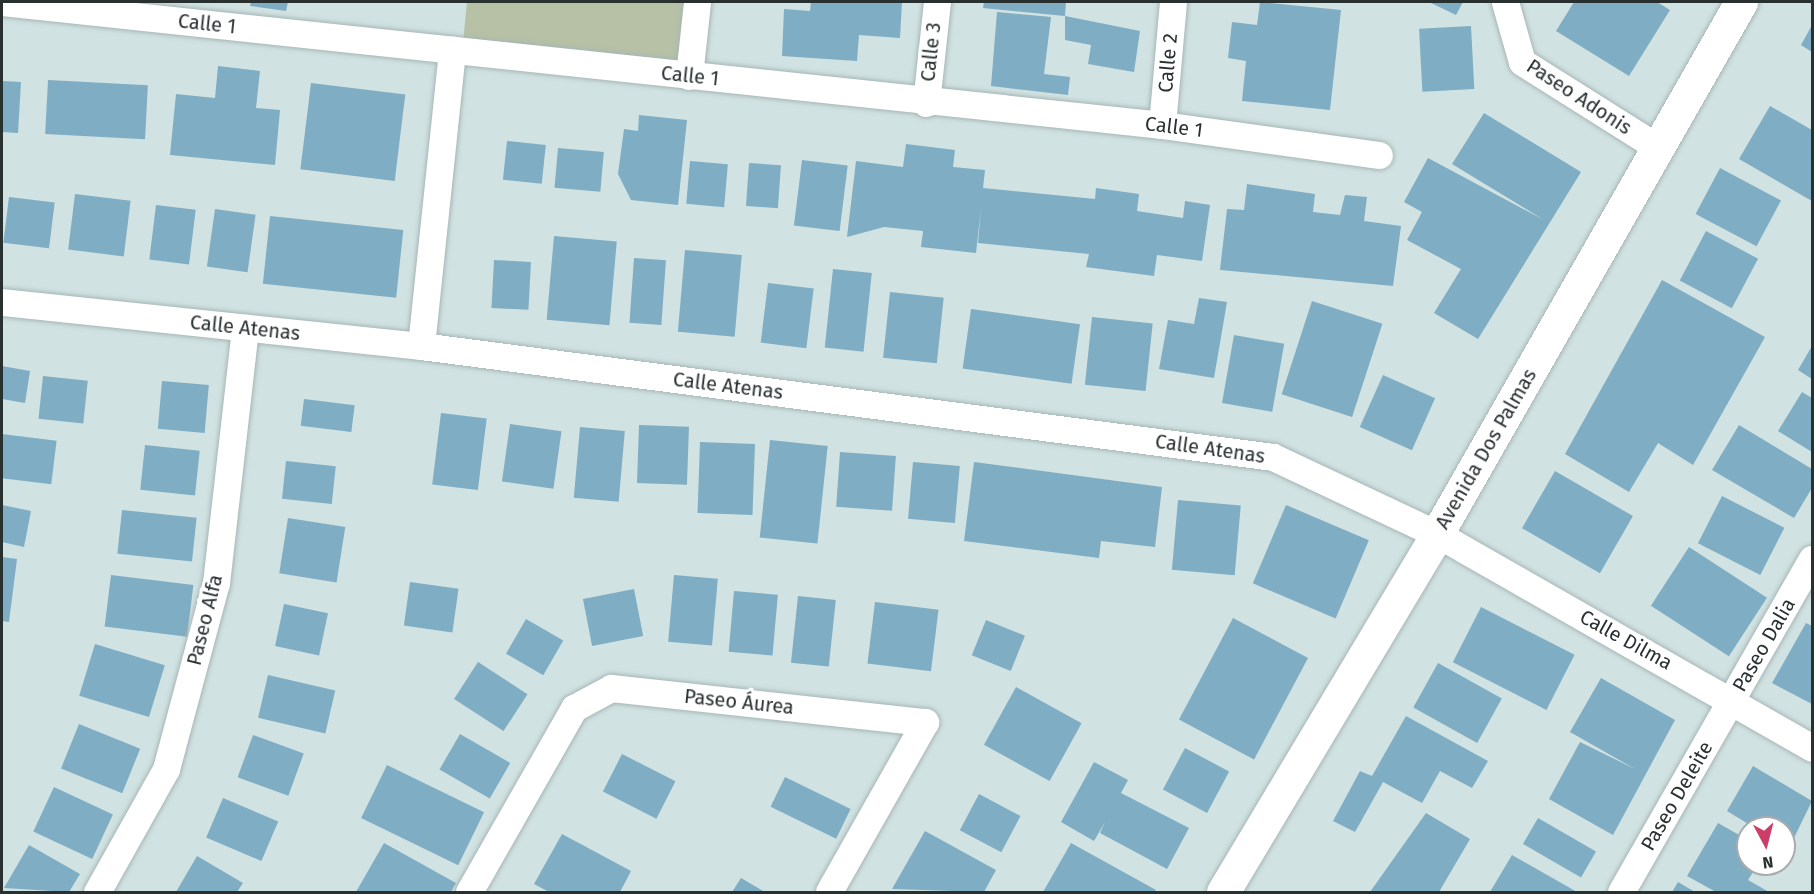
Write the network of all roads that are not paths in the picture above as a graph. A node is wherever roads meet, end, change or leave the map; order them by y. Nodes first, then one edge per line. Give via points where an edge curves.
1 (2, 2) edge
2 (696, 2) edge
3 (936, 2) edge
4 (1173, 2) edge
5 (1505, 2) edge
6 (1741, 2) edge
7 (452, 50) junction
8 (689, 76) junction
9 (926, 103) junction
10 (1162, 125) junction
11 (1657, 147) junction
12 (1379, 155) dead end
13 (2, 302) edge
14 (245, 328) junction
15 (421, 346) junction
16 (1437, 534) junction
17 (1812, 559) edge
18 (1732, 700) junction
19 (1812, 748) edge
20 (98, 892) edge
21 (469, 892) edge
22 (829, 892) edge
23 (1223, 892) edge
24 (1621, 892) edge

1 - 7 street, Calle 1
2 - 8 street
3 - 9 street, Calle 3
4 - 10 street, Calle 2
5 - 11 street, Paseo Adonis via 1522,62
6 - 11 street, Avenida Dos Palmas
7 - 8 street, Calle 1
7 - 15 street
8 - 9 street, Calle 1
9 - 10 street, Calle 1
10 - 12 street, Calle 1
11 - 16 street, Avenida Dos Palmas
13 - 14 street, Calle Atenas
14 - 15 street, Calle Atenas
14 - 20 street, Paseo Alfa via 216,583 166,770
15 - 16 street, Calle Atenas via 1273,457
16 - 18 street, Calle Dilma
16 - 23 street, Avenida Dos Palmas
17 - 18 street, Paseo Dalia
18 - 19 street, Calle Dilma
18 - 24 street, Paseo Deleite
21 - 22 street, Paseo Áurea via 574,708 611,688 926,722

